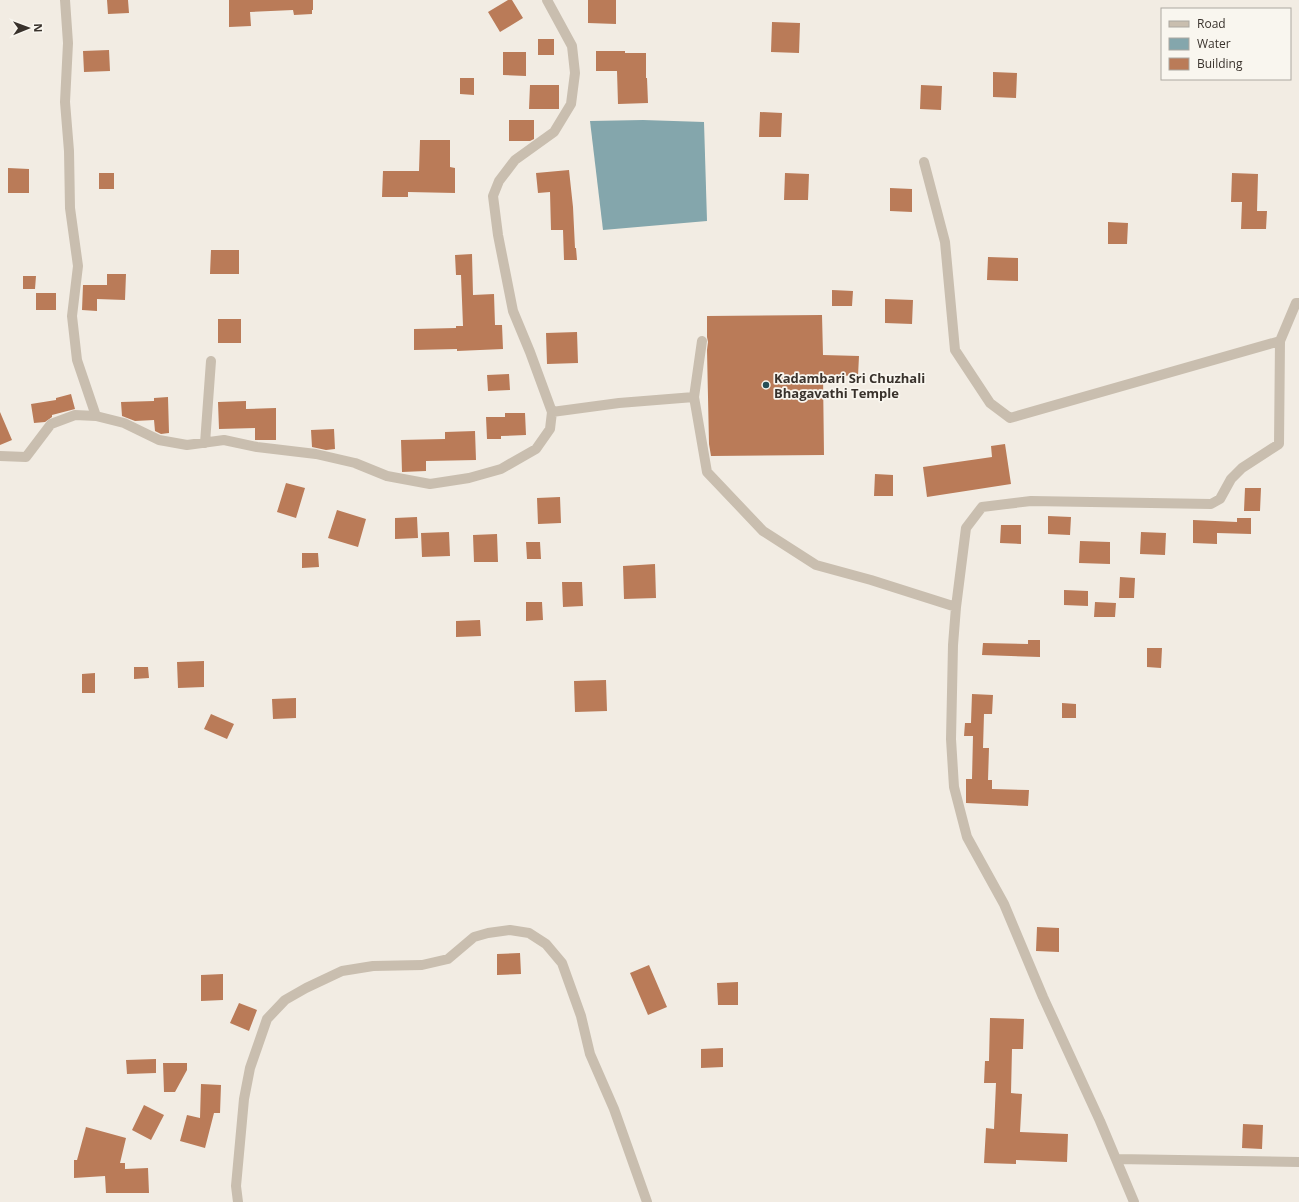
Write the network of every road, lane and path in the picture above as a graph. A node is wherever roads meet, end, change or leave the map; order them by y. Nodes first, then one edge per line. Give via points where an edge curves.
1 (65, 0) edge
2 (547, 0) edge
3 (924, 162) dead end
4 (1299, 303) edge
5 (1280, 340) junction
6 (702, 341) dead end
7 (211, 362) dead end
8 (694, 397) junction
9 (552, 412) junction
10 (96, 416) junction
11 (205, 443) junction
12 (0, 456) edge
13 (956, 607) junction
14 (1116, 1159) junction
15 (1299, 1162) edge
16 (238, 1202) edge
17 (647, 1202) edge
18 (1134, 1202) edge

1 - 10 street via 68,43 65,102 70,208 78,266 72,316 77,360
2 - 9 street via 572,46 575,73 571,104 554,132 515,160 499,180 493,196 513,311
3 - 5 street via 945,242 955,350 990,403 1010,418
4 - 5 street via 1296,303
5 - 13 street via 1279,444 1242,468 1231,479 1220,499 1211,504 1031,501 982,506 966,528
6 - 8 street
7 - 11 street
8 - 9 street
8 - 13 street via 707,472 763,531 816,565
9 - 11 street via 550,429 536,450 501,469 469,478 430,484 387,476 355,463 316,454 257,448 224,440
10 - 11 street via 124,423 159,440 186,445
10 - 12 street via 76,415 51,424 26,457
13 - 14 street via 952,645 951,739 954,787 967,837 1004,904
14 - 15 street
14 - 18 street
16 - 17 street via 236,1186 244,1099 250,1068 267,1019 285,1000 342,971 373,966 422,965 448,959 474,937 510,930 529,933 546,944 562,963 581,1016 590,1054 614,1109

